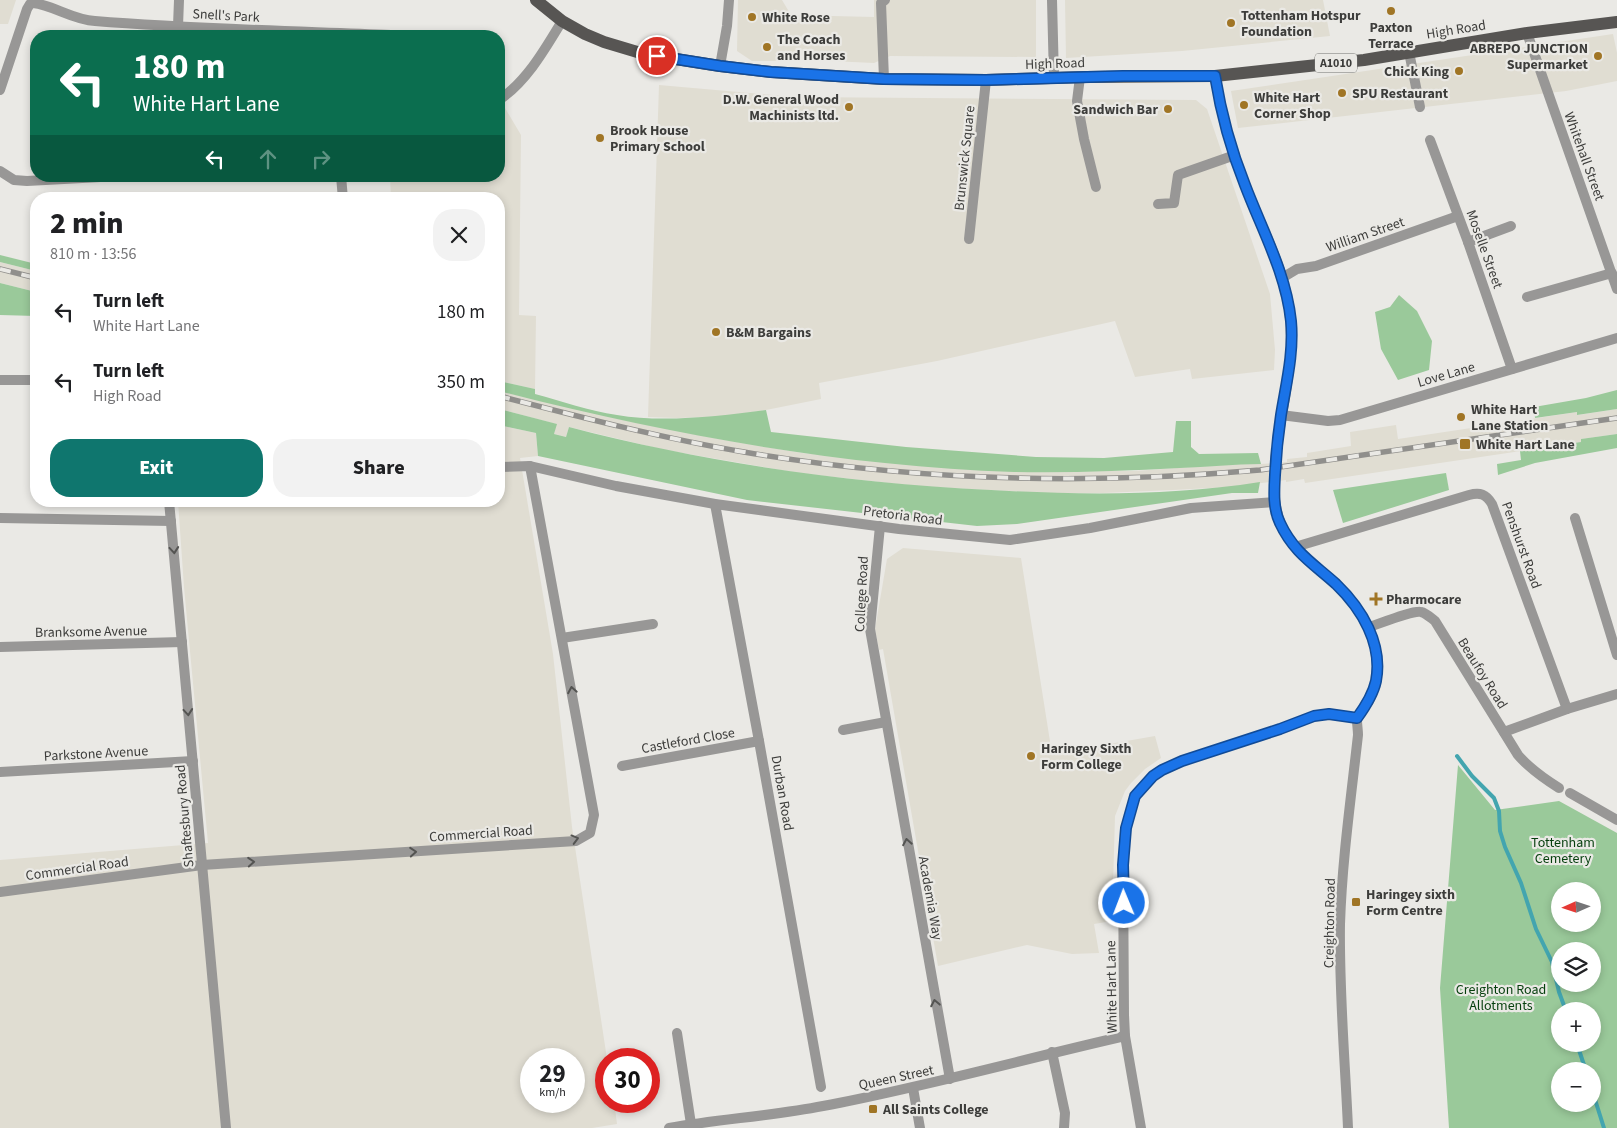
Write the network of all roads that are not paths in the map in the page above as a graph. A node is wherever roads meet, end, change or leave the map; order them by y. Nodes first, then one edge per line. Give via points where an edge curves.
1 (179, 0) edge
2 (536, 0) edge
3 (729, 0) edge
4 (885, 0) edge
5 (1052, 0) edge
6 (562, 21) junction
7 (1617, 22) edge
8 (178, 26) junction
9 (273, 30) edge
10 (1527, 33) junction
11 (1409, 52) junction
12 (720, 66) junction
13 (1215, 76) junction
14 (1080, 77) junction
15 (1054, 78) junction
16 (884, 79) junction
17 (986, 80) junction
18 (0, 90) edge
19 (505, 94) edge
20 (1420, 108) dead end
21 (1430, 140) dead end
22 (1235, 155) junction
23 (0, 171) edge
24 (30, 181) edge
25 (1096, 187) dead end
26 (1158, 204) dead end
27 (1458, 216) junction
28 (1511, 226) dead end
29 (969, 239) dead end
30 (1468, 242) junction
31 (1612, 273) junction
32 (1282, 278) junction
33 (1617, 289) edge
34 (1527, 297) dead end
35 (1617, 338) edge
36 (1512, 369) junction
37 (0, 380) edge
38 (30, 380) edge
39 (1281, 415) junction
40 (530, 466) junction
41 (505, 467) edge
42 (1275, 502) junction
43 (715, 504) junction
44 (170, 507) edge
45 (0, 518) edge
46 (1575, 518) dead end
47 (171, 521) junction
48 (880, 526) junction
49 (1295, 547) junction
50 (653, 624) dead end
51 (1369, 628) junction
52 (562, 638) junction
53 (182, 642) junction
54 (0, 647) edge
55 (1617, 655) edge
56 (1617, 694) edge
57 (1567, 709) junction
58 (1357, 718) junction
59 (886, 722) junction
60 (843, 730) dead end
61 (1504, 732) junction
62 (759, 741) junction
63 (193, 761) junction
64 (622, 766) dead end
65 (0, 772) edge
66 (1559, 788) dead end
67 (1570, 793) dead end
68 (1617, 820) edge
69 (202, 865) junction
70 (0, 892) edge
71 (676, 1032) dead end
72 (1125, 1036) junction
73 (1052, 1052) junction
74 (950, 1079) junction
75 (821, 1087) dead end
76 (913, 1088) junction
77 (691, 1124) junction
78 (226, 1128) edge
79 (669, 1128) edge
80 (920, 1128) edge
81 (1064, 1128) edge
82 (1141, 1128) edge
83 (1348, 1128) edge

1 - 8 street
2 - 6 main road, High Road / A1010
3 - 12 street
4 - 16 street via 881,3
5 - 15 street
6 - 12 main road, High Road / A1010 via 604,42 644,54
6 - 19 street via 545,50
7 - 10 main road, High Road / A1010
8 - 9 street, Snell's Park
8 - 18 street, Snell's Park via 92,21 36,3 30,4
10 - 11 main road, High Road / A1010
10 - 31 street, Whitehall Street
11 - 13 main road, High Road / A1010
11 - 20 street
12 - 16 main road, High Road / A1010
13 - 14 main road, High Road / A1010
13 - 22 street
14 - 15 main road, High Road / A1010
14 - 25 street via 1077,101
15 - 17 main road, High Road / A1010
16 - 17 main road, High Road / A1010
17 - 29 street, Brunswick Square
21 - 27 street, Moselle Street
22 - 26 street via 1178,175 1174,202
22 - 32 street
23 - 24 street via 14,180
27 - 30 street, Moselle Street
27 - 32 street, William Street via 1316,266 1297,269
28 - 30 street
30 - 36 street, Moselle Street
31 - 33 street, Whitehall Street
31 - 34 street
32 - 39 street via 1292,333
35 - 36 street, Love Lane
36 - 39 street, Love Lane via 1340,420
37 - 38 street
39 - 42 street
40 - 41 street, Pretoria Road
40 - 43 street, Pretoria Road
40 - 52 street, Commercial Road
42 - 48 street, Pretoria Road via 1191,508 1010,540
42 - 49 street via 1280,523
43 - 48 street, Pretoria Road
43 - 62 street, Durban Road
44 - 47 street, Shaftesbury Road
45 - 47 street
46 - 55 street
47 -> 53 street, Shaftesbury Road
48 - 59 street, College Road via 870,629
49 - 51 street via 1351,600
49 - 57 street, Penshurst Road via 1468,495 1485,495 1492,504
50 - 52 street
51 - 58 street via 1376,654 1376,683
51 - 61 street, Beaufoy Road via 1420,611 1428,615 1435,621
69 -> 52 street, Commercial Road via 576,841 590,833 594,815
53 - 54 street, Branksome Avenue
53 -> 63 street, Shaftesbury Road
56 - 57 street
57 - 61 street
58 - 72 street, White Hart Lane via 1329,714 1314,716 1182,761 1153,776 1135,796 1126,828 1123,865
58 - 83 street, Creighton Road via 1340,923
59 - 60 street
74 -> 59 street, Academia Way
61 - 66 street, Beaufoy Road via 1528,766
62 - 64 street, Castleford Close
62 - 75 street, Durban Road
63 - 65 street, Parkstone Avenue
63 - 69 street, Shaftesbury Road
67 - 68 street
69 - 70 street, Commercial Road
69 - 78 street, Shaftesbury Road
71 - 77 street
72 - 73 street, Queen Street
72 - 82 street, White Hart Lane
73 - 74 street, Queen Street
73 - 81 street via 1065,1113
74 - 76 street, Queen Street
76 - 77 street, Queen Street via 796,1111
76 - 80 street
77 - 79 street, Queen Street

